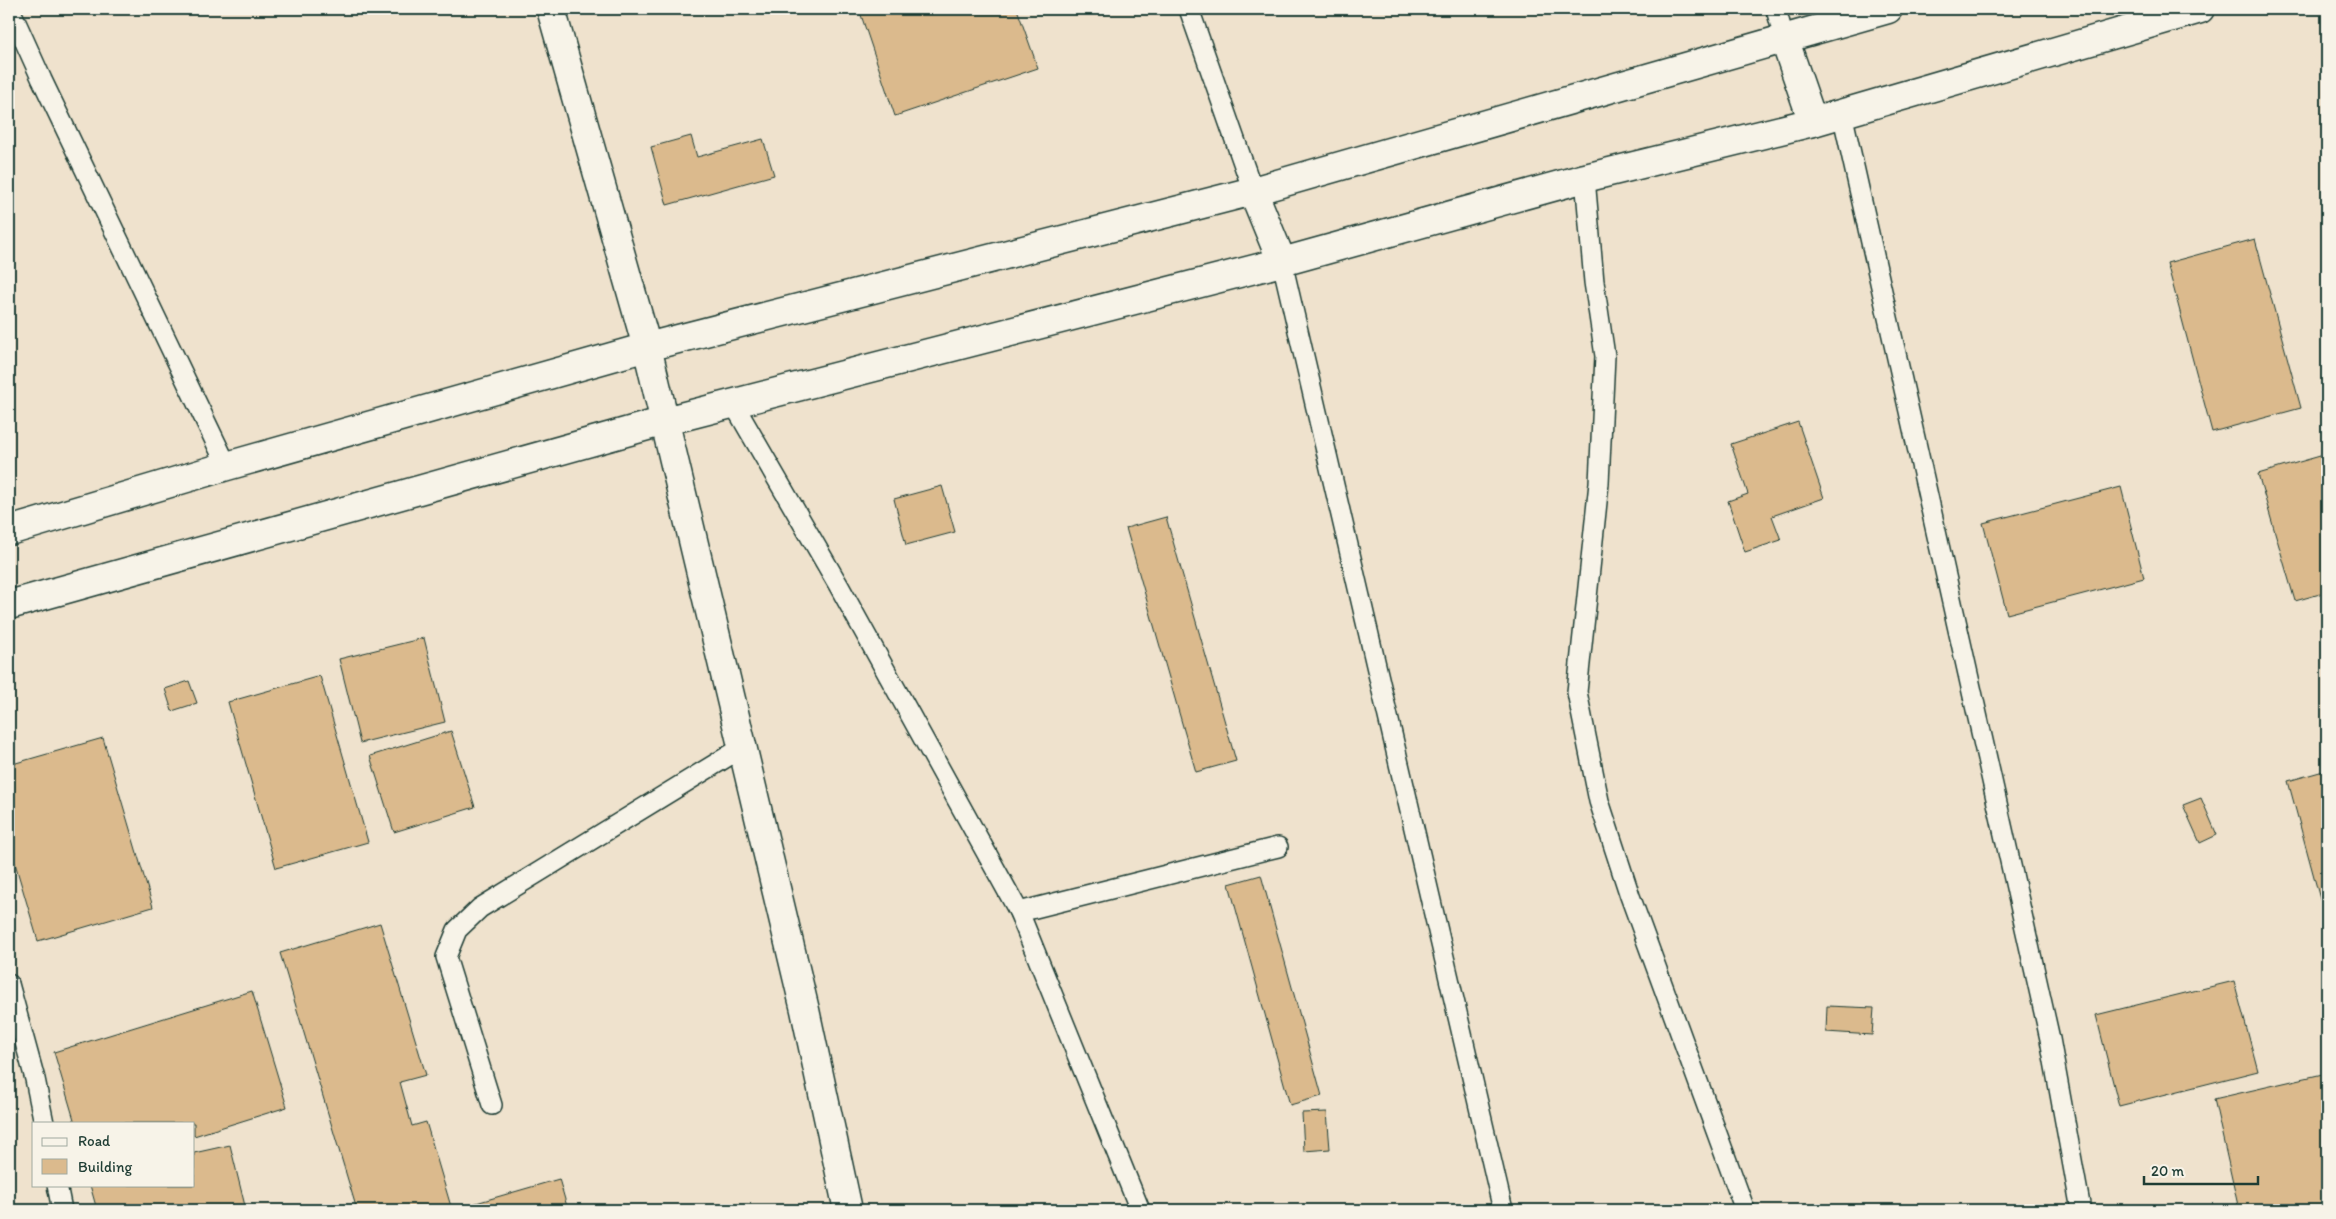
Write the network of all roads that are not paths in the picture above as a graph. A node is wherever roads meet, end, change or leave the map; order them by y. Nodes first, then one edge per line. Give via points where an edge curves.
1 (10, 9) edge
2 (551, 9) edge
3 (1189, 9) edge
4 (1776, 9) edge
5 (1888, 9) edge
6 (2200, 9) edge
7 (1784, 38) junction
8 (1842, 113) junction
9 (1813, 122) junction
10 (1585, 178) junction
11 (1253, 190) junction
12 (1282, 262) junction
13 (647, 347) junction
14 (733, 403) junction
15 (665, 421) junction
16 (227, 466) junction
17 (9, 531) edge
18 (9, 605) edge
19 (743, 747) junction
20 (1278, 846) dead end
21 (1018, 912) junction
22 (9, 984) edge
23 (492, 1105) dead end
24 (44, 1122) edge
25 (57, 1186) edge
26 (62, 1210) edge
27 (848, 1210) edge
28 (1140, 1210) edge
29 (1503, 1210) edge
30 (1745, 1210) edge
31 (2082, 1210) edge

1 - 16 lane
2 - 13 street
3 - 11 lane
4 - 7 lane
5 - 7 street
6 - 8 street
7 - 9 street
7 - 11 street
8 - 9 street
8 - 31 lane via 2048,1030
9 - 10 street
10 - 12 street
10 - 30 lane via 1604,356 1599,483 1577,692 1599,801 1630,896
11 - 12 street
11 - 13 street
12 - 14 street
12 - 29 lane
13 - 15 street
13 - 16 street
14 - 15 street
14 - 21 lane
15 - 18 street
15 - 19 street
16 - 17 street
19 - 23 lane via 480,908 457,930 446,958
19 - 27 street
20 - 21 lane
21 - 28 lane
22 - 24 lane
25 - 26 lane

